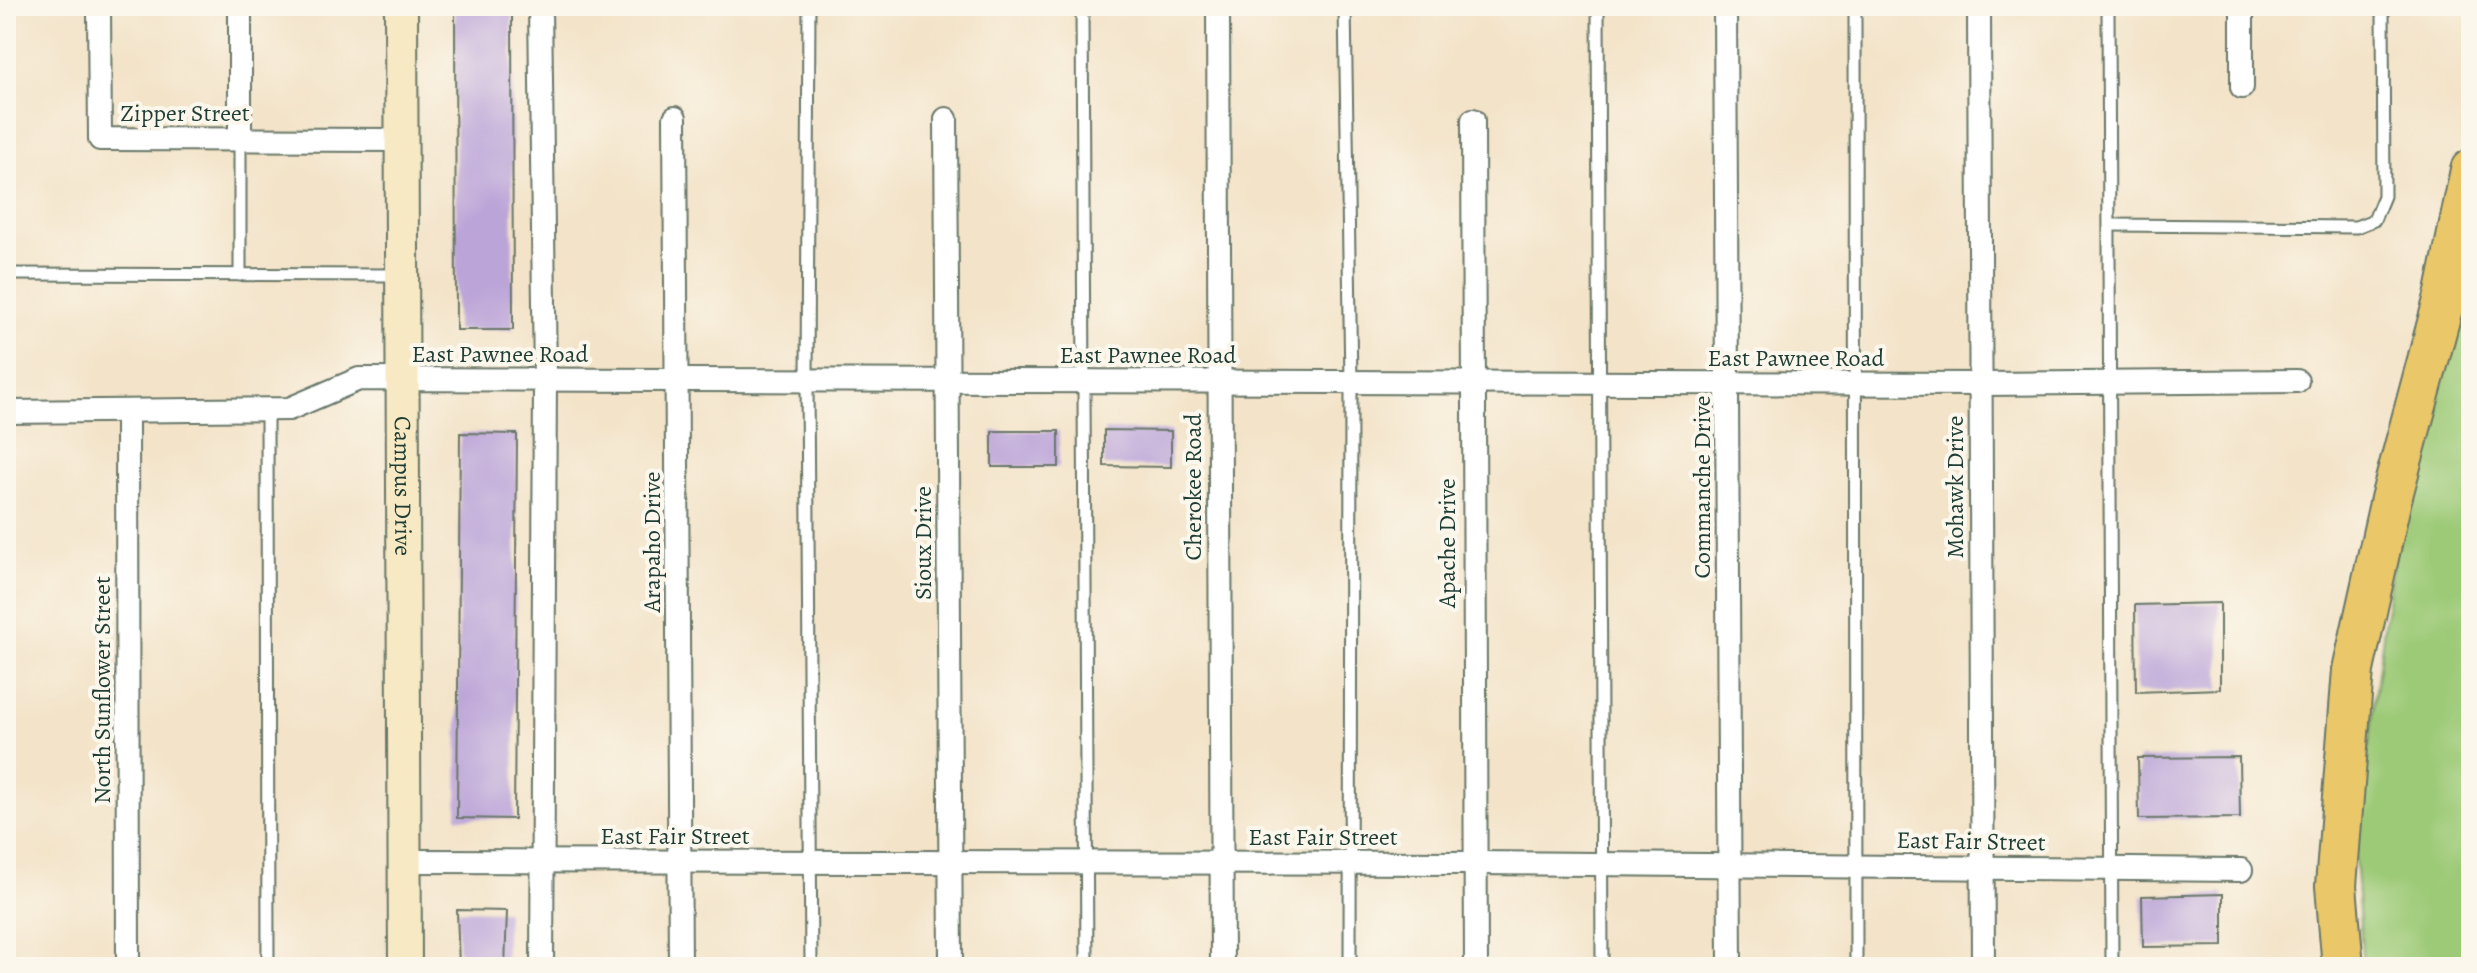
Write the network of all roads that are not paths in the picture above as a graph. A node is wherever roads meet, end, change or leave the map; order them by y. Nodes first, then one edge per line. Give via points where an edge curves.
1 (99, 6) edge
2 (240, 6) edge
3 (401, 6) edge
4 (540, 6) edge
5 (809, 6) edge
6 (1082, 6) edge
7 (1218, 6) edge
8 (1345, 6) edge
9 (1598, 6) edge
10 (1725, 6) edge
11 (1855, 6) edge
12 (1979, 6) edge
13 (2108, 6) edge
14 (2242, 6) edge
15 (2383, 6) edge
16 (2242, 87) dead end
17 (675, 118) dead end
18 (946, 119) dead end
19 (1473, 120) dead end
20 (240, 139) junction
21 (402, 140) junction
22 (2471, 170) edge
23 (2110, 225) junction
24 (6, 274) edge
25 (240, 275) junction
26 (402, 275) junction
27 (402, 379) junction
28 (545, 379) junction
29 (677, 381) junction
30 (807, 381) junction
31 (948, 381) junction
32 (1083, 381) junction
33 (1219, 381) junction
34 (2297, 381) dead end
35 (1351, 382) junction
36 (1473, 383) junction
37 (1597, 383) junction
38 (2112, 383) junction
39 (1728, 384) junction
40 (1855, 384) junction
41 (1981, 384) junction
42 (267, 409) junction
43 (6, 412) edge
44 (127, 413) junction
45 (404, 861) junction
46 (541, 862) junction
47 (679, 862) junction
48 (812, 863) junction
49 (1087, 863) junction
50 (1221, 863) junction
51 (1351, 863) junction
52 (1474, 863) junction
53 (951, 864) junction
54 (1601, 864) junction
55 (1730, 865) junction
56 (1856, 866) junction
57 (1982, 867) junction
58 (2112, 868) junction
59 (2241, 870) dead end
60 (128, 967) edge
61 (268, 967) edge
62 (405, 967) edge
63 (542, 967) edge
64 (680, 967) edge
65 (811, 967) edge
66 (951, 967) edge
67 (1087, 967) edge
68 (1222, 967) edge
69 (1350, 967) edge
70 (1476, 967) edge
71 (1602, 967) edge
72 (1730, 967) edge
73 (1856, 967) edge
74 (1983, 967) edge
75 (2112, 967) edge
76 (2343, 967) edge

1 - 20 street, Zipper Street via 100,139
2 - 20 street
3 - 21 main road, Campus Drive
4 - 28 street
5 - 30 lane
6 - 32 lane
7 - 33 street, Cherokee Road
8 - 35 lane
9 - 37 lane
10 - 39 street, Commanche Drive
11 - 40 lane
12 - 41 street, Mohawk Drive
13 - 23 lane
14 - 16 street
15 - 23 lane via 2384,196 2374,220 2356,227
17 - 29 street, Arapaho Drive
18 - 31 street, Sioux Drive
19 - 36 street, Apache Drive
20 - 21 street, Zipper Street
20 - 25 lane
21 - 26 main road, Campus Drive
22 - 76 highway via 2353,670 2336,886
23 - 38 lane
24 - 25 lane
25 - 26 lane
26 - 27 main road, Campus Drive
27 - 28 street, East Pawnee Road
27 - 42 street, East Pawnee Road via 359,379 289,409
27 - 45 main road, Campus Drive
28 - 29 street, East Pawnee Road
28 - 46 street
29 - 30 street, East Pawnee Road
29 - 47 street, Arapaho Drive
30 - 31 street, East Pawnee Road
30 - 48 lane
31 - 32 street, East Pawnee Road
31 - 53 street, Sioux Drive
32 - 33 street, East Pawnee Road
32 - 49 lane
33 - 35 street, East Pawnee Road
33 - 50 street, Cherokee Road
34 - 38 street, East Pawnee Road
35 - 36 street, East Pawnee Road
35 - 51 lane
36 - 37 street, East Pawnee Road
36 - 52 street, Apache Drive
37 - 39 street, East Pawnee Road
37 - 54 lane
38 - 41 street, East Pawnee Road
38 - 58 lane
39 - 40 street, East Pawnee Road
39 - 55 street, Commanche Drive
40 - 41 street, East Pawnee Road
40 - 56 lane
41 - 57 street, Mohawk Drive
42 - 44 street, East Pawnee Road
42 - 61 lane
43 - 44 street, East Pawnee Road
44 - 60 street, North Sunflower Street
45 - 46 street, East Fair Street
45 - 62 main road, Campus Drive
46 - 47 street, East Fair Street
46 - 63 street
47 - 48 street, East Fair Street
47 - 64 street, Arapaho Drive
48 - 53 street, East Fair Street
48 - 65 lane
49 - 50 street, East Fair Street
49 - 53 street, East Fair Street
49 - 67 lane
50 - 51 street, East Fair Street
50 - 68 street, Cherokee Road
51 - 52 street, East Fair Street
51 - 69 lane
52 - 54 street, East Fair Street
52 - 70 street, Apache Drive
53 - 66 street, Sioux Drive
54 - 55 street, East Fair Street
54 - 71 lane
55 - 56 street, East Fair Street
55 - 72 street, Commanche Drive
56 - 57 street, East Fair Street
56 - 73 lane
57 - 58 street, East Fair Street
57 - 74 street, Mohawk Drive
58 - 59 street, East Fair Street
58 - 75 lane

